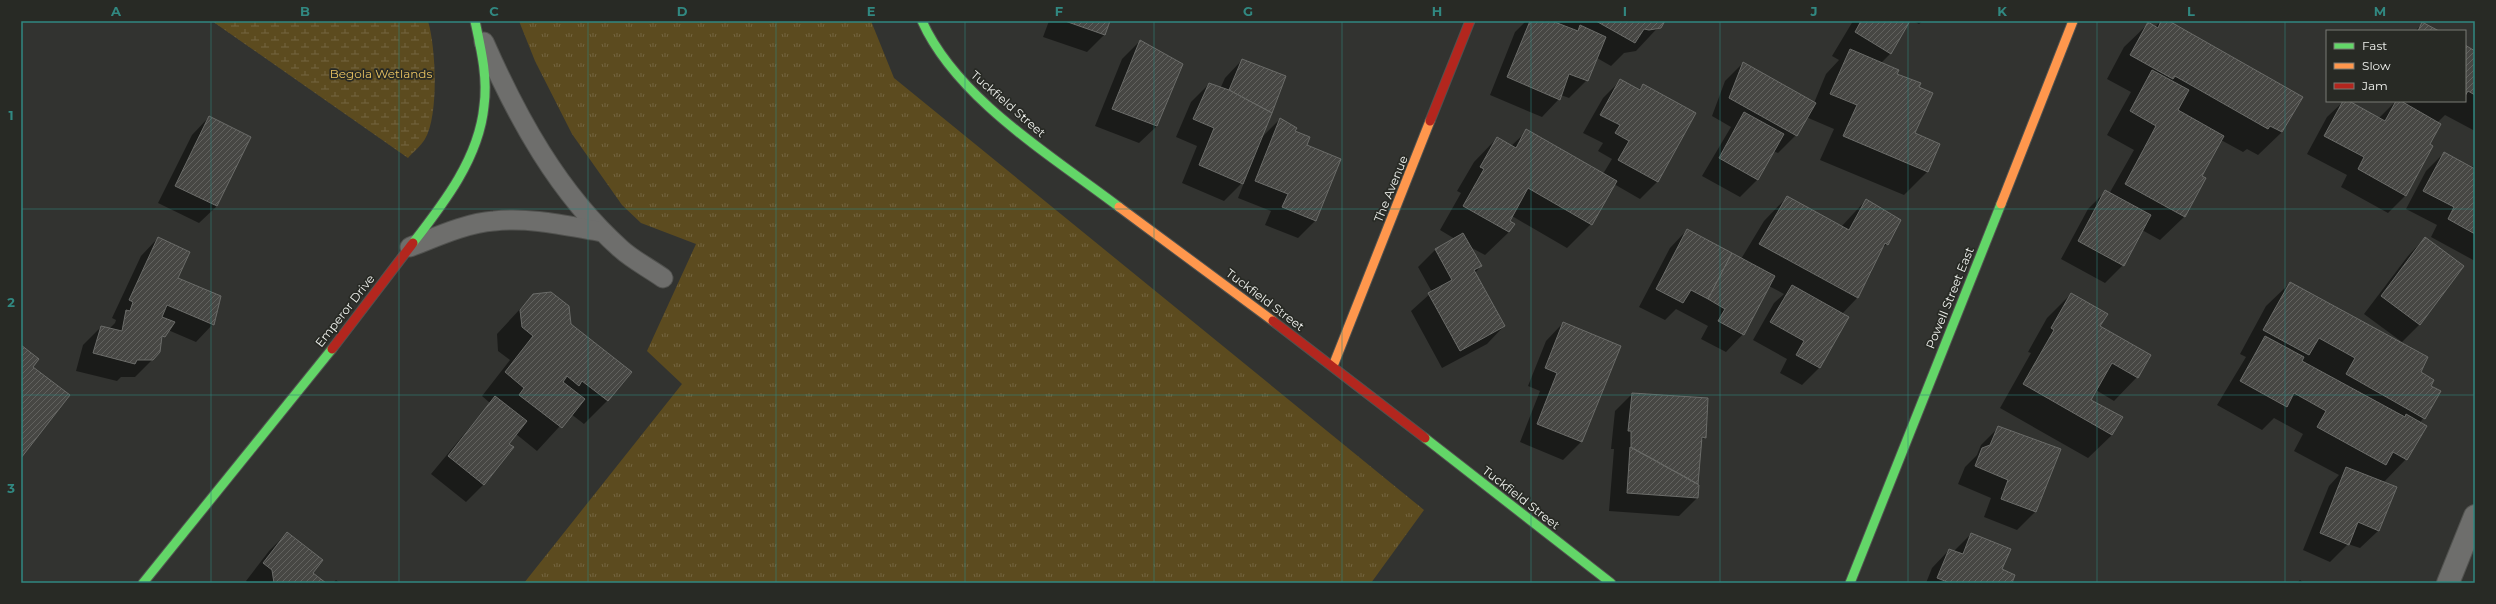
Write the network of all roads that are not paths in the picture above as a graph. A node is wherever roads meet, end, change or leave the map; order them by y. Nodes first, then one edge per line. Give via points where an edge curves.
1 (922, 21) edge
2 (1470, 21) edge
3 (2073, 21) edge
4 (475, 22) edge
5 (603, 232) junction
6 (410, 247) junction
7 (663, 278) dead end
8 (1333, 366) junction
9 (2475, 516) edge
10 (143, 583) edge
11 (1611, 583) edge
12 (1850, 583) edge
13 (2448, 583) edge

1 - 8 street, Tuckfield Street via 947,65 983,101
2 - 8 street, The Avenue
3 - 12 street, Powell Street East
4 - 5 lane via 502,83 541,153 576,204
4 - 6 street, Emperor Drive via 484,62 484,97 480,130 471,156 452,190
5 - 6 lane via 543,221 493,221 447,233
5 - 7 lane via 622,250
6 - 10 street, Emperor Drive via 357,317
8 - 11 street, Tuckfield Street
9 - 13 street

